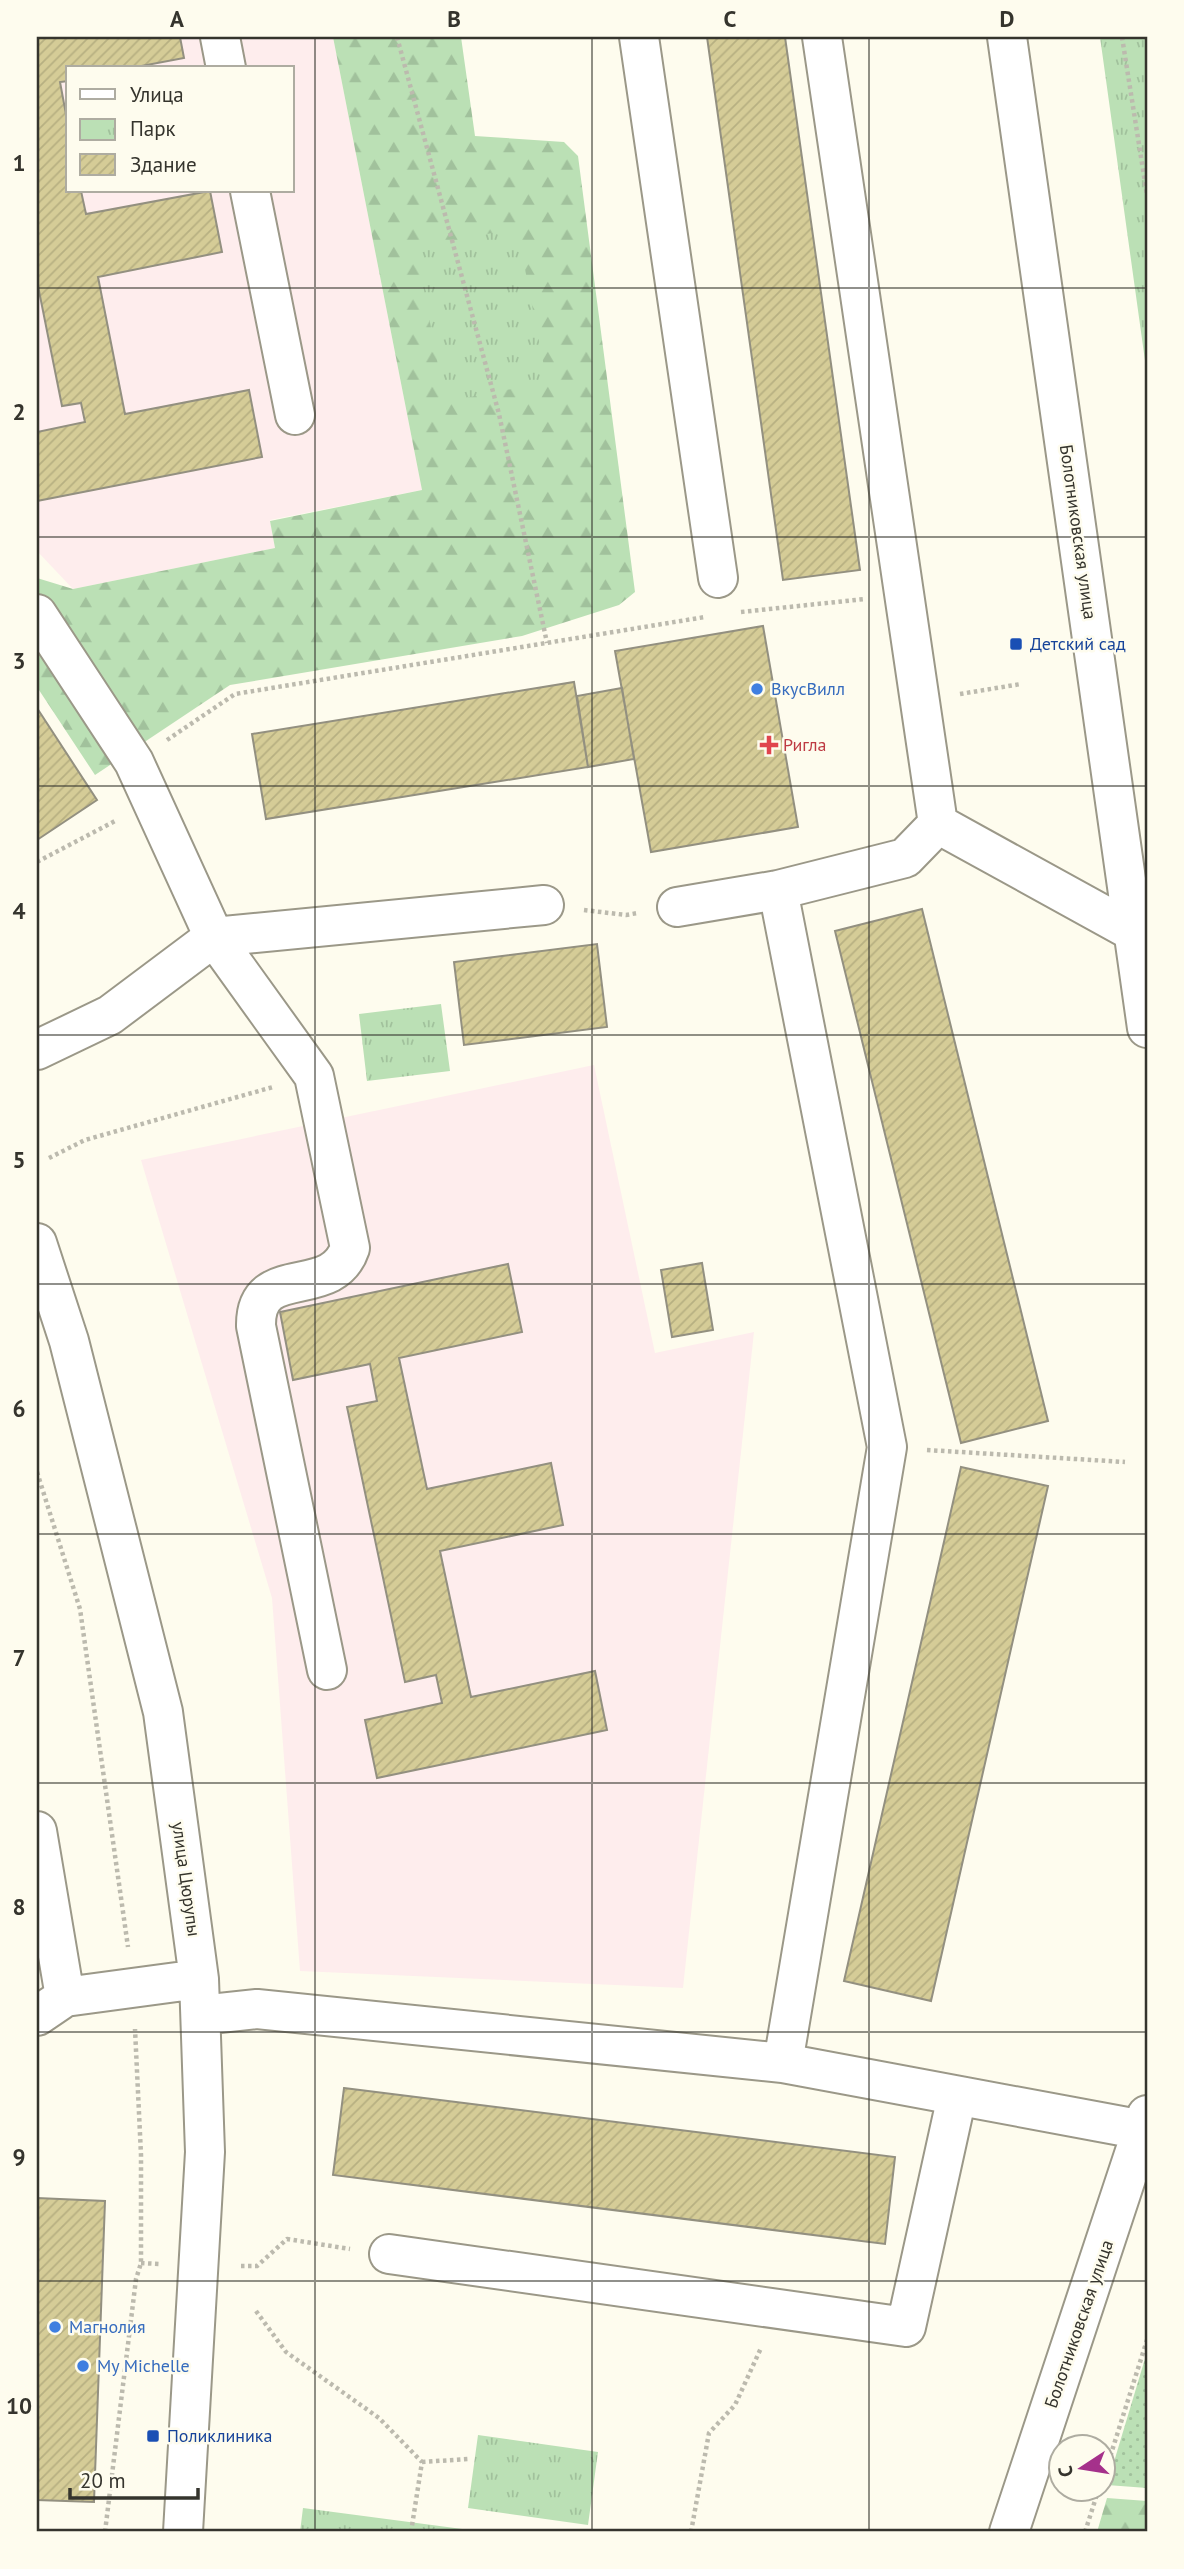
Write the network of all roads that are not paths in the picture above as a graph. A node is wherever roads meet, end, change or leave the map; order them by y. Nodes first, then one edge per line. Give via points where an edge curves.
1 (220, 37) edge
2 (639, 37) edge
3 (822, 37) edge
4 (1007, 37) edge
5 (226, 66) edge
6 (250, 192) edge
7 (295, 415) dead end
8 (718, 578) dead end
9 (37, 614) edge
10 (938, 824) junction
11 (778, 890) junction
12 (544, 905) road end
13 (677, 907) road end
14 (1134, 932) junction
15 (215, 937) junction
16 (1147, 1028) edge
17 (37, 1050) edge
18 (37, 1243) edge
19 (327, 1670) dead end
20 (37, 1831) edge
21 (200, 1997) junction
22 (51, 2006) edge
23 (783, 2063) junction
24 (957, 2096) junction
25 (1145, 2123) edge
26 (389, 2254) road end
27 (183, 2532) edge
28 (1009, 2532) edge

1 - 5 street
2 - 8 street
3 - 10 street
4 - 14 street, Болотниковская улица
6 - 7 street
9 - 15 street via 134,762
10 - 11 street via 905,858
10 - 14 street
11 - 13 street
11 - 23 street via 887,1447
12 - 15 street
14 - 16 street, Болотниковская улица
15 - 17 street via 110,1015
15 - 19 street via 314,1076 350,1248 346,1260 327,1276 280,1286 263,1295 255,1308
18 - 21 street, улица Цюрупы via 69,1341 163,1713
20 - 22 street
21 - 22 street via 134,1989
21 - 23 street via 257,2009
21 - 27 street, улица Цюрупы via 203,2203
23 - 24 street
24 - 25 street
24 - 26 street via 906,2327
25 - 28 street, Болотниковская улица

